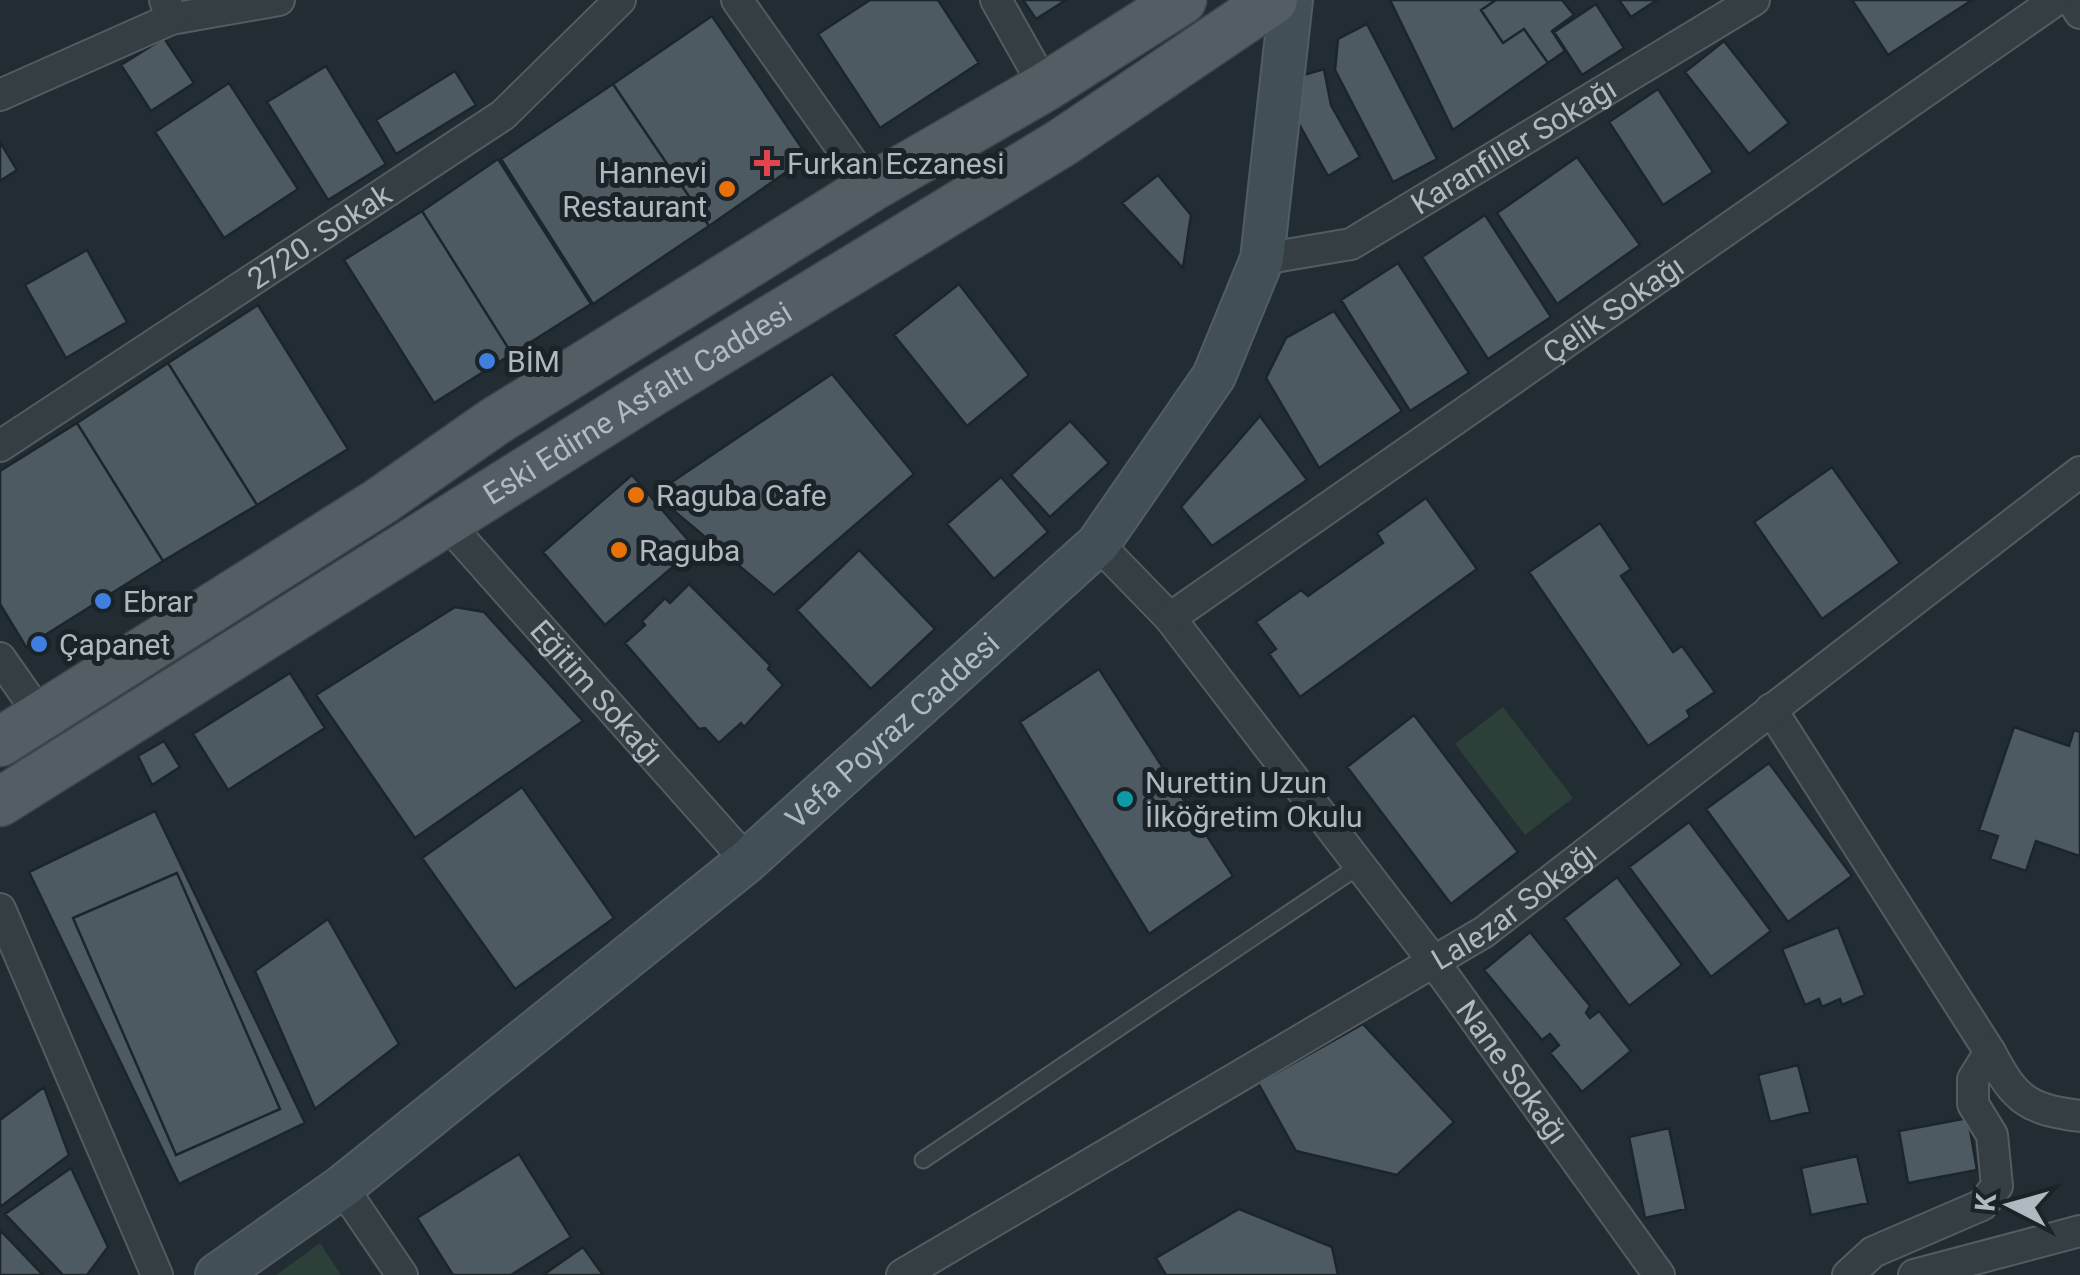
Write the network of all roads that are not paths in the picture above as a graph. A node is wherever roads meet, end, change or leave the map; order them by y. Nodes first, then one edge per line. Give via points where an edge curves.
1 (279, 0) edge
2 (620, 0) edge
3 (736, 0) edge
4 (996, 0) edge
5 (1182, 0) edge
6 (1273, 0) edge
7 (1292, 0) edge
8 (1754, 0) edge
9 (2056, 0) edge
10 (2072, 0) edge
11 (168, 10) edge
12 (2080, 14) edge
13 (1046, 88) junction
14 (0, 94) edge
15 (870, 188) junction
16 (1262, 259) junction
17 (0, 446) edge
18 (2080, 472) edge
19 (446, 522) junction
20 (1098, 544) junction
21 (1170, 618) junction
22 (0, 658) edge
23 (1771, 709) junction
24 (40, 715) junction
25 (0, 742) edge
26 (0, 802) edge
27 (747, 861) junction
28 (1359, 866) junction
29 (0, 909) edge
30 (1434, 962) junction
31 (1990, 1052) junction
32 (2080, 1116) edge
33 (923, 1160) dead end
34 (342, 1187) junction
35 (2080, 1230) edge
36 (157, 1275) edge
37 (217, 1275) edge
38 (402, 1275) edge
39 (902, 1275) edge
40 (1659, 1275) edge
41 (1848, 1275) edge
42 (1914, 1275) edge

1 - 11 street
2 - 17 street, 2720. Sokak via 503,114
3 - 15 street
4 - 13 street
5 - 13 main road, Eski Edirne Asfaltı Caddesi
6 - 19 main road, Eski Edirne Asfaltı Caddesi via 1063,142
7 - 16 main road, Vefa Poyraz Caddesi
8 - 16 street, Karanfiller Sokağı via 1351,244
9 - 21 street, Çelik Sokağı
10 - 12 street
11 - 14 street
13 - 15 main road, Eski Edirne Asfaltı Caddesi
15 - 24 main road, Eski Edirne Asfaltı Caddesi
16 - 20 main road, Vefa Poyraz Caddesi via 1214,376
18 - 23 street, Lalezar Sokağı
19 - 26 main road, Eski Edirne Asfaltı Caddesi
19 - 27 street, Eğitim Sokağı
20 - 21 street, Nane Sokağı
20 - 27 main road, Vefa Poyraz Caddesi
21 - 28 street, Nane Sokağı
22 - 24 street
23 - 30 street, Lalezar Sokağı via 1484,932
23 - 31 street
24 - 25 main road, Eski Edirne Asfaltı Caddesi
27 - 34 main road, Vefa Poyraz Caddesi
28 - 30 street, Nane Sokağı
28 - 33 lane
29 - 36 street
30 - 39 street, Lalezar Sokağı
30 - 40 street, Nane Sokağı
31 - 32 street via 2008,1086 2040,1111
31 - 41 street via 1972,1079 1974,1104 1992,1134 1998,1186 1982,1205 1873,1252
34 - 37 main road, Vefa Poyraz Caddesi
34 - 38 street
35 - 42 street

